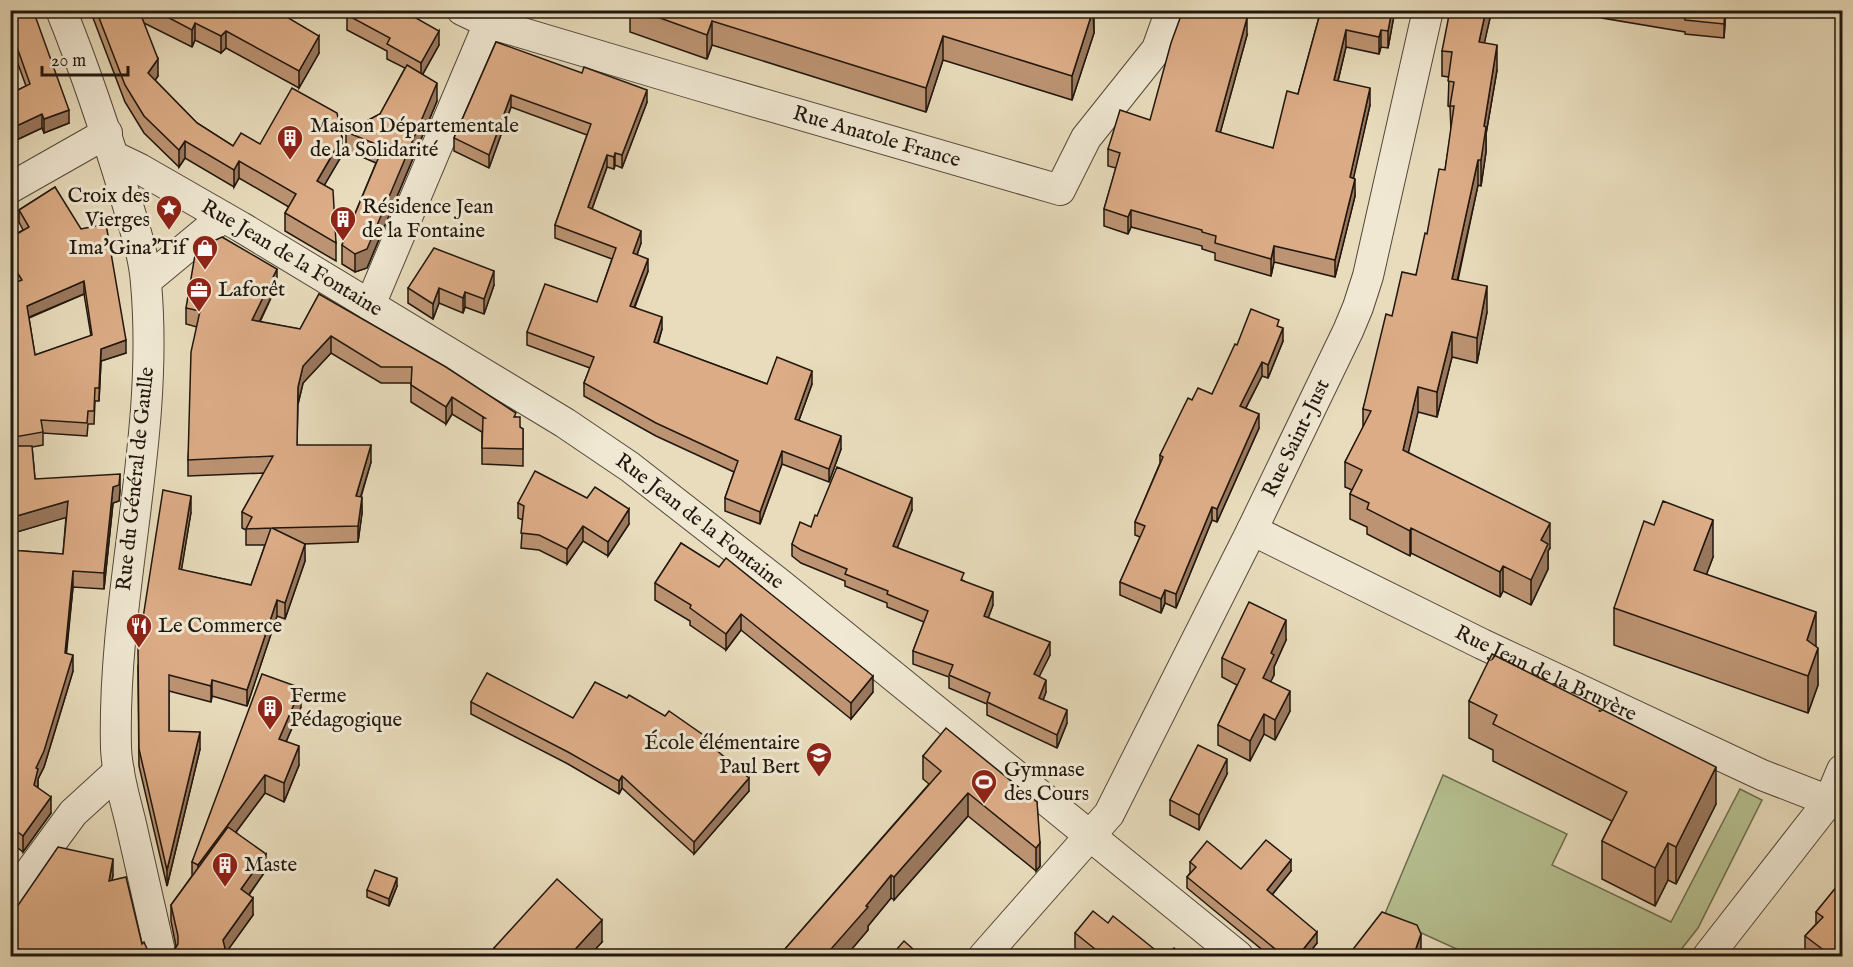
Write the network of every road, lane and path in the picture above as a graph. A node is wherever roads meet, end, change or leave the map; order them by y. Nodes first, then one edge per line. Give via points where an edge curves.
1 (61, 10) edge
2 (462, 10) edge
3 (1172, 10) edge
4 (1428, 10) edge
5 (489, 23) junction
6 (110, 145) junction
7 (10, 188) edge
8 (223, 217) junction
9 (146, 281) junction
10 (370, 305) junction
11 (1252, 530) junction
12 (1842, 770) edge
13 (119, 771) junction
14 (1836, 804) edge
15 (1090, 837) junction
16 (10, 899) edge
17 (161, 957) edge
18 (984, 957) edge
19 (1238, 957) edge
20 (1708, 957) edge

1 - 6 street, Rue du Général de Gaulle
2 - 5 street
3 - 5 street, Rue Anatole France via 1157,49 1086,138 1060,190
4 - 11 street, Rue Saint-Just via 1358,308
5 - 10 street
6 - 7 street
6 - 8 street, Rue Jean de la Fontaine via 140,169
6 - 9 street, Rue du Général de Gaulle
8 - 9 street
8 - 10 street, Rue Jean de la Fontaine
9 - 13 street, Rue du Général de Gaulle via 150,344 147,413 118,656
10 - 15 street, Rue Jean de la Fontaine via 565,423 658,487
11 - 14 street, Rue Jean de la Bruyère via 1492,649 1762,775
11 - 15 street, Rue Saint-Just via 1109,814
12 - 14 street
13 - 16 street via 73,813
13 - 17 street, Rue du Général de Gaulle
14 - 20 street
15 - 18 street, Rue Saint-Just
15 - 19 street, Rue Jean de la Fontaine

